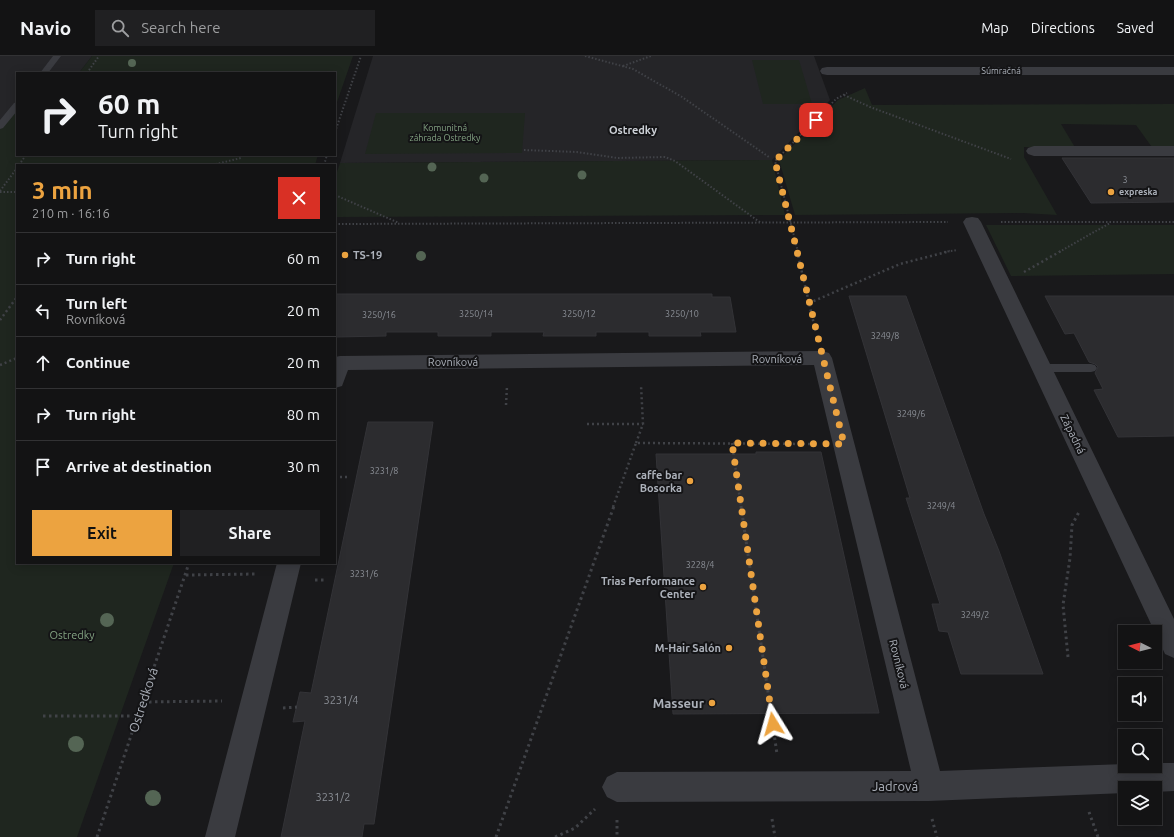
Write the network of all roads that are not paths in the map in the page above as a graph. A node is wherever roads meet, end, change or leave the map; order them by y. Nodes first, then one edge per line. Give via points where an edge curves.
1 (58, 56) edge
2 (827, 71) dead end
3 (1174, 71) edge
4 (45, 72) edge
5 (16, 106) edge
6 (0, 126) edge
7 (1034, 151) dead end
8 (1174, 152) edge
9 (972, 222) road end
10 (1042, 368) junction
11 (1091, 368) dead end
12 (337, 372) edge
13 (288, 568) edge
14 (1174, 646) edge
15 (1174, 776) edge
16 (929, 786) junction
17 (617, 788) road end
18 (220, 837) edge

1 - 4 lane
2 - 3 street, Súmračná
5 - 6 lane
7 - 8 street
9 - 10 street, Západná
10 - 11 lane
10 - 14 street, Západná
12 - 16 street, Rovníková via 639,359 822,358
13 - 18 street
15 - 16 street, Jadrová
16 - 17 street, Jadrová

